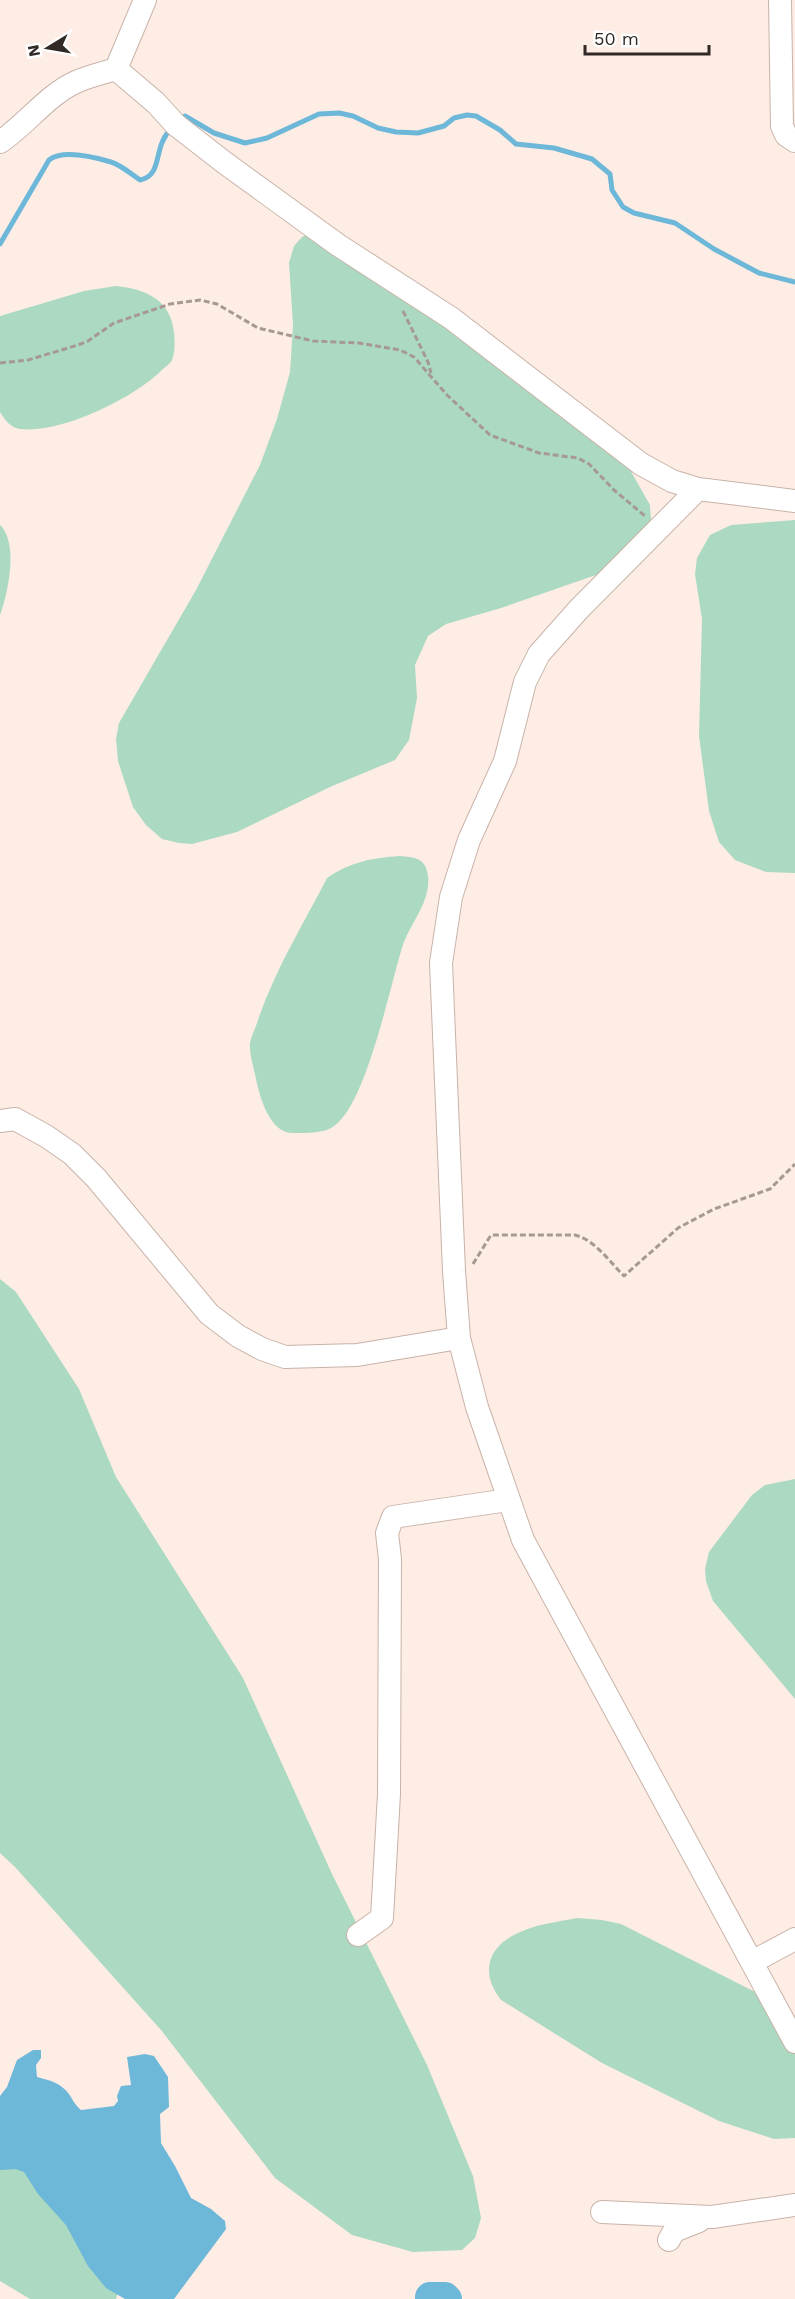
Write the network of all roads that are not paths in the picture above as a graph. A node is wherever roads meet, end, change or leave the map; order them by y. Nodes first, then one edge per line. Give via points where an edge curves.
1 (145, 0) edge
2 (780, 0) edge
3 (116, 69) junction
4 (795, 141) edge
5 (0, 142) edge
6 (698, 489) junction
7 (795, 501) edge
8 (0, 1121) edge
9 (459, 1338) junction
10 (508, 1500) junction
11 (358, 1935) dead end
12 (795, 1939) edge
13 (752, 1962) junction
14 (795, 2042) edge
15 (795, 2205) edge
16 (602, 2212) dead end
17 (712, 2217) junction
18 (669, 2240) dead end

1 - 3 street
2 - 4 street via 782,126
3 - 5 street via 76,82
3 - 6 street via 201,144 339,245 451,318 641,464 672,481
6 - 7 street
6 - 9 street via 539,654 525,682 505,761 470,840 452,897 441,963
8 - 9 street via 15,1119 72,1154 209,1314 262,1349 285,1357 357,1355
9 - 10 street
10 - 11 street via 393,1517 387,1533 389,1794 382,1918
10 - 13 street via 523,1540
12 - 13 street
13 - 14 street
15 - 17 street
16 - 17 street
17 - 18 street via 674,2231

